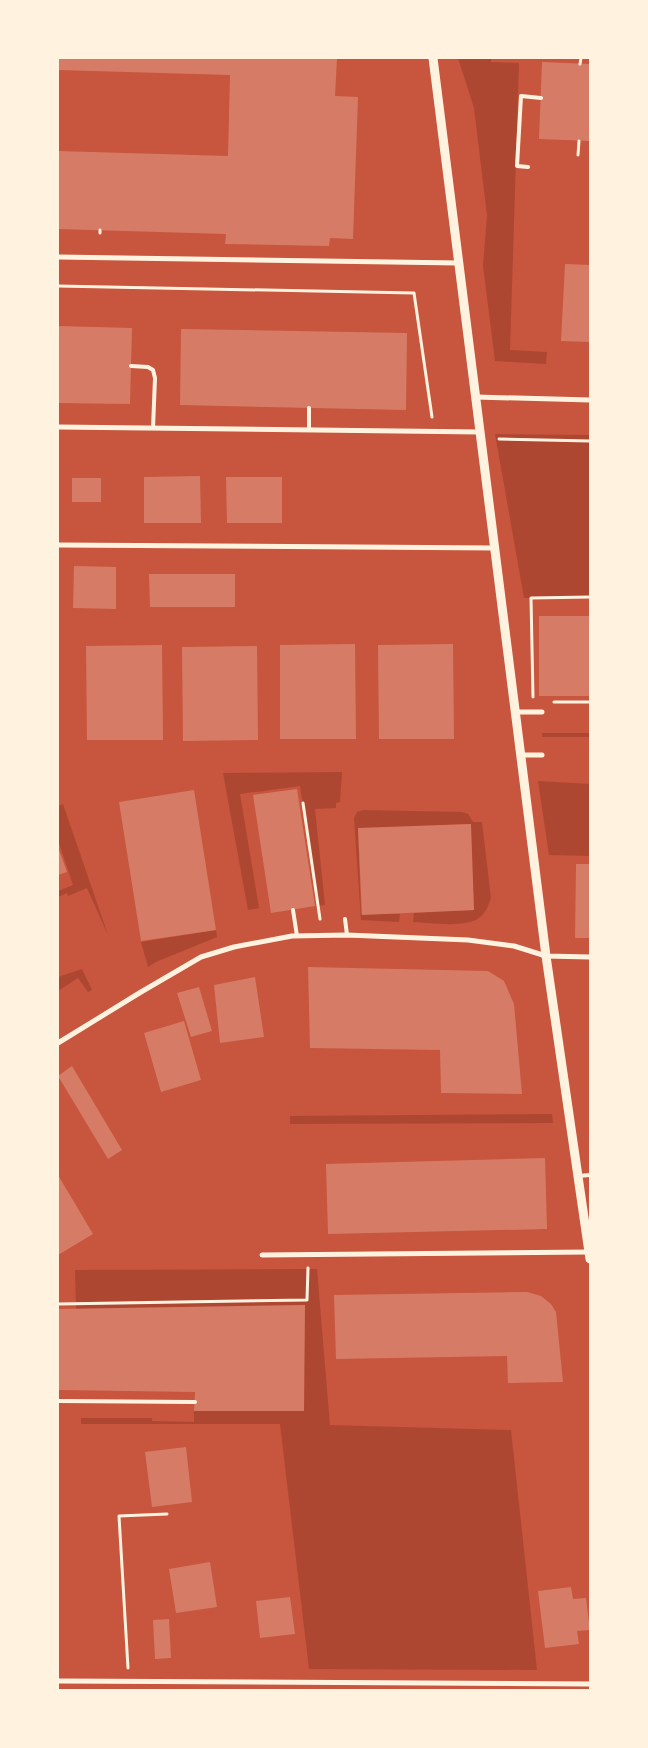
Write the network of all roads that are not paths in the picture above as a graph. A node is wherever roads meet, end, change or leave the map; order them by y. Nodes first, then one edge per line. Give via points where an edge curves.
1 (433, 58) edge
2 (541, 98) dead end
3 (528, 167) dead end
4 (58, 257) edge
5 (459, 263) junction
6 (131, 366) dead end
7 (476, 397) junction
8 (590, 400) edge
9 (309, 408) dead end
10 (58, 427) edge
11 (153, 428) junction
12 (309, 430) junction
13 (480, 435) junction
14 (58, 545) edge
15 (495, 548) junction
16 (515, 712) junction
17 (542, 712) dead end
18 (542, 755) dead end
19 (520, 756) junction
20 (293, 910) dead end
21 (345, 919) dead end
22 (347, 935) junction
23 (297, 936) junction
24 (546, 956) junction
25 (590, 957) edge
26 (58, 1043) edge
27 (590, 1175) edge
28 (578, 1176) junction
29 (262, 1255) dead end
30 (590, 1256) edge
31 (58, 1401) edge
32 (195, 1402) dead end
33 (58, 1681) edge
34 (590, 1684) edge

1 - 5 street
2 - 3 lane via 521,96 517,166
4 - 5 street
5 - 7 street
6 - 11 lane via 148,366 153,370
7 - 8 street
7 - 13 street
9 - 12 lane
10 - 11 street
11 - 12 street
12 - 13 street
13 - 15 street
14 - 15 street
15 - 16 street
16 - 17 street
16 - 19 street
18 - 19 street
19 - 24 street
20 - 23 lane
21 - 22 lane
22 - 23 street
22 - 24 street via 468,940 514,946
23 - 26 street via 234,946 201,957
24 - 25 street
24 - 28 street
27 - 28 lane
28 - 30 street
29 - 30 street
31 - 32 lane
33 - 34 street

